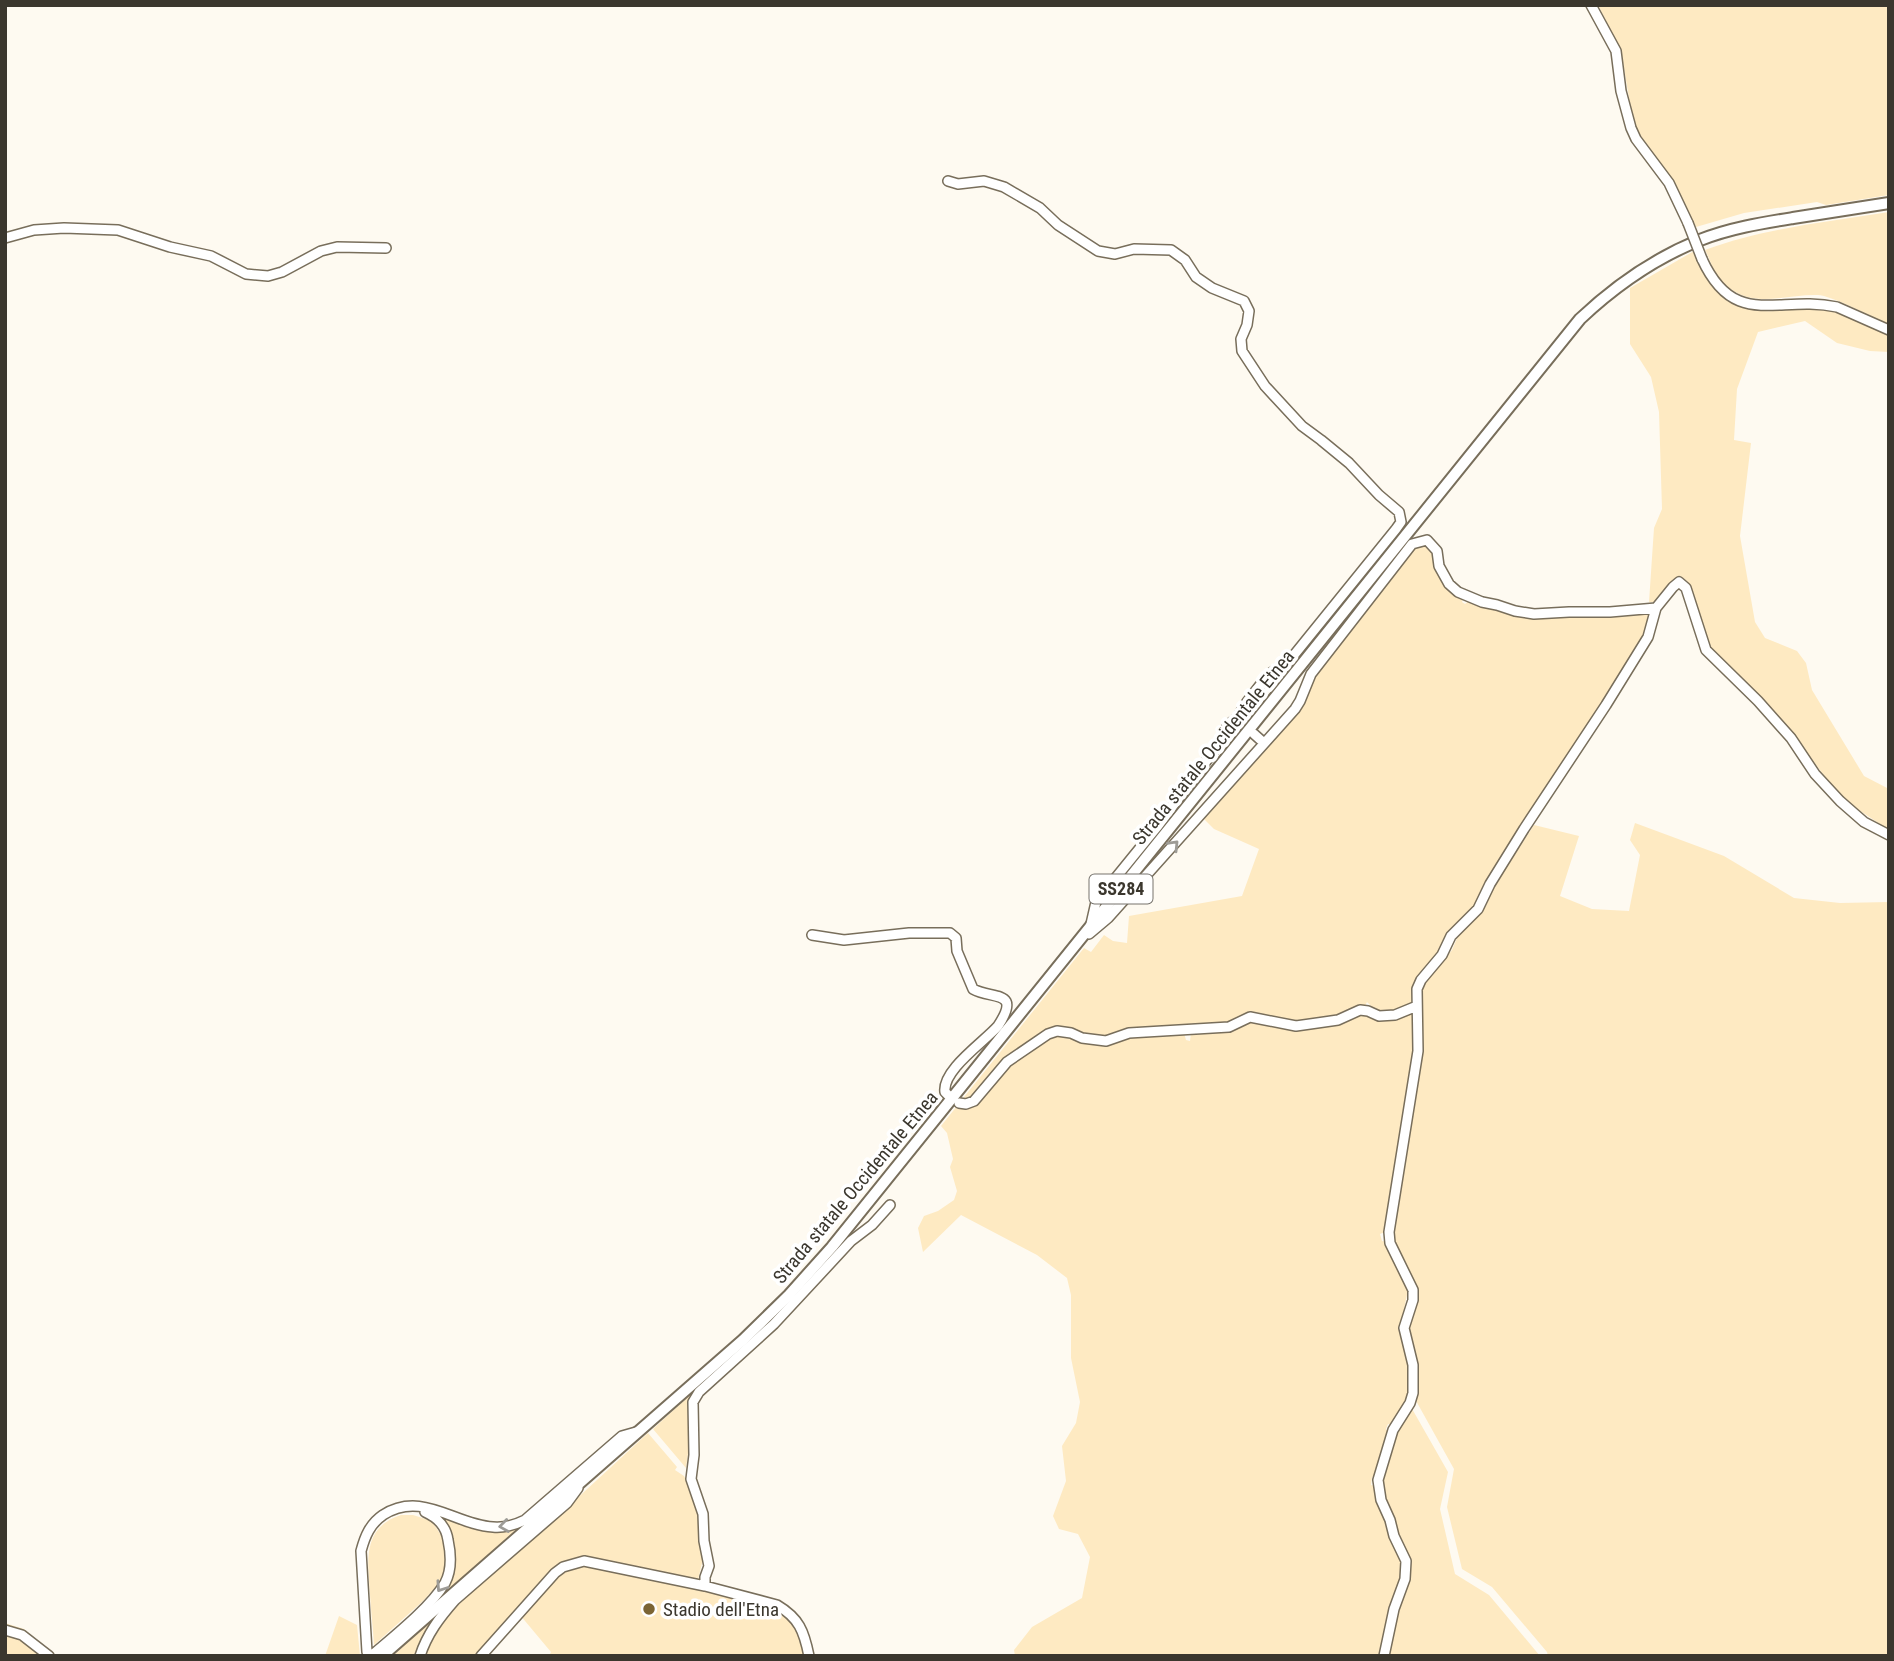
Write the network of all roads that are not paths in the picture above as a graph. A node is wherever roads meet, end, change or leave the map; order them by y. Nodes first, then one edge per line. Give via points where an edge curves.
1 (1591, 5) edge
2 (948, 181) dead end
3 (1889, 203) edge
4 (5, 238) edge
5 (386, 248) dead end
6 (1889, 330) edge
7 (1656, 608) junction
8 (1254, 734) dead end
9 (1265, 743) junction
10 (1889, 835) edge
11 (1091, 927) junction
12 (812, 935) dead end
13 (1075, 946) junction
14 (1417, 1006) junction
15 (948, 1095) dead end
16 (960, 1103) dead end
17 (890, 1205) dead end
18 (637, 1432) junction
19 (585, 1478) junction
20 (396, 1509) junction
21 (705, 1586) junction
22 (5, 1630) edge
23 (369, 1654) edge
24 (49, 1656) edge
25 (382, 1656) edge
26 (420, 1656) edge
27 (481, 1656) edge
28 (809, 1656) edge
29 (1384, 1656) edge

1 - 6 street, bridge via 1616,51 1631,128 1669,183 1715,284 1740,301 1758,306 1828,305
2 - 11 street via 984,181 1004,187 1098,251 1171,250 1196,277 1244,301 1249,311 1242,351 1265,386 1301,426 1349,463 1399,512 1401,522 1290,660 1268,675 1239,721 1228,725 1216,748 1096,902
3 - 11 main road, Strada statale Occidentale Etnea / SS284 via 1759,223 1700,239 1645,268 1599,301
4 - 5 street via 54,228 118,230 211,256 246,274 268,276 321,251
7 - 9 street via 1545,614 1515,611 1458,592 1438,566 1432,545 1427,540 1412,544 1327,652 1300,701
7 - 10 street via 1679,582 1686,588 1706,650 1791,738 1840,801
7 - 14 street via 1648,636 1478,909 1451,936 1418,985
8 - 9 street
13 -> 9 street via 1108,918
11 - 13 main road, Strada statale Occidentale Etnea / SS284
12 - 15 street via 844,940 909,933 954,935 973,989 999,995 1006,1003 998,1026 956,1067 945,1085
13 - 18 main road, Strada statale Occidentale Etnea / SS284 via 789,1295
14 - 16 street via 1395,1015 1360,1010 1338,1020 1296,1026 1250,1017 1228,1027 1129,1032 1106,1041 1057,1031 1007,1062 974,1101
14 - 29 street via 1418,1051 1388,1232 1413,1290 1404,1328 1413,1365 1413,1393 1393,1430 1379,1473 1378,1487 1406,1561
17 - 21 street via 775,1324 698,1392 693,1402 691,1479 703,1514 709,1566
18 - 19 main road, Strada statale Occidentale Etnea / SS284
18 -> 20 street via 622,1436 525,1520 513,1525 481,1525 416,1505
19 - 25 main road, Strada statale Occidentale Etnea / SS284
19 - 26 street via 567,1503 455,1600 440,1617
20 - 23 street via 377,1519 361,1551
20 -> 23 street via 414,1510 442,1524 450,1565 445,1583 434,1597
21 - 27 street via 604,1564 571,1563 555,1573
21 - 28 street via 786,1610 801,1627
22 - 24 street via 22,1635

